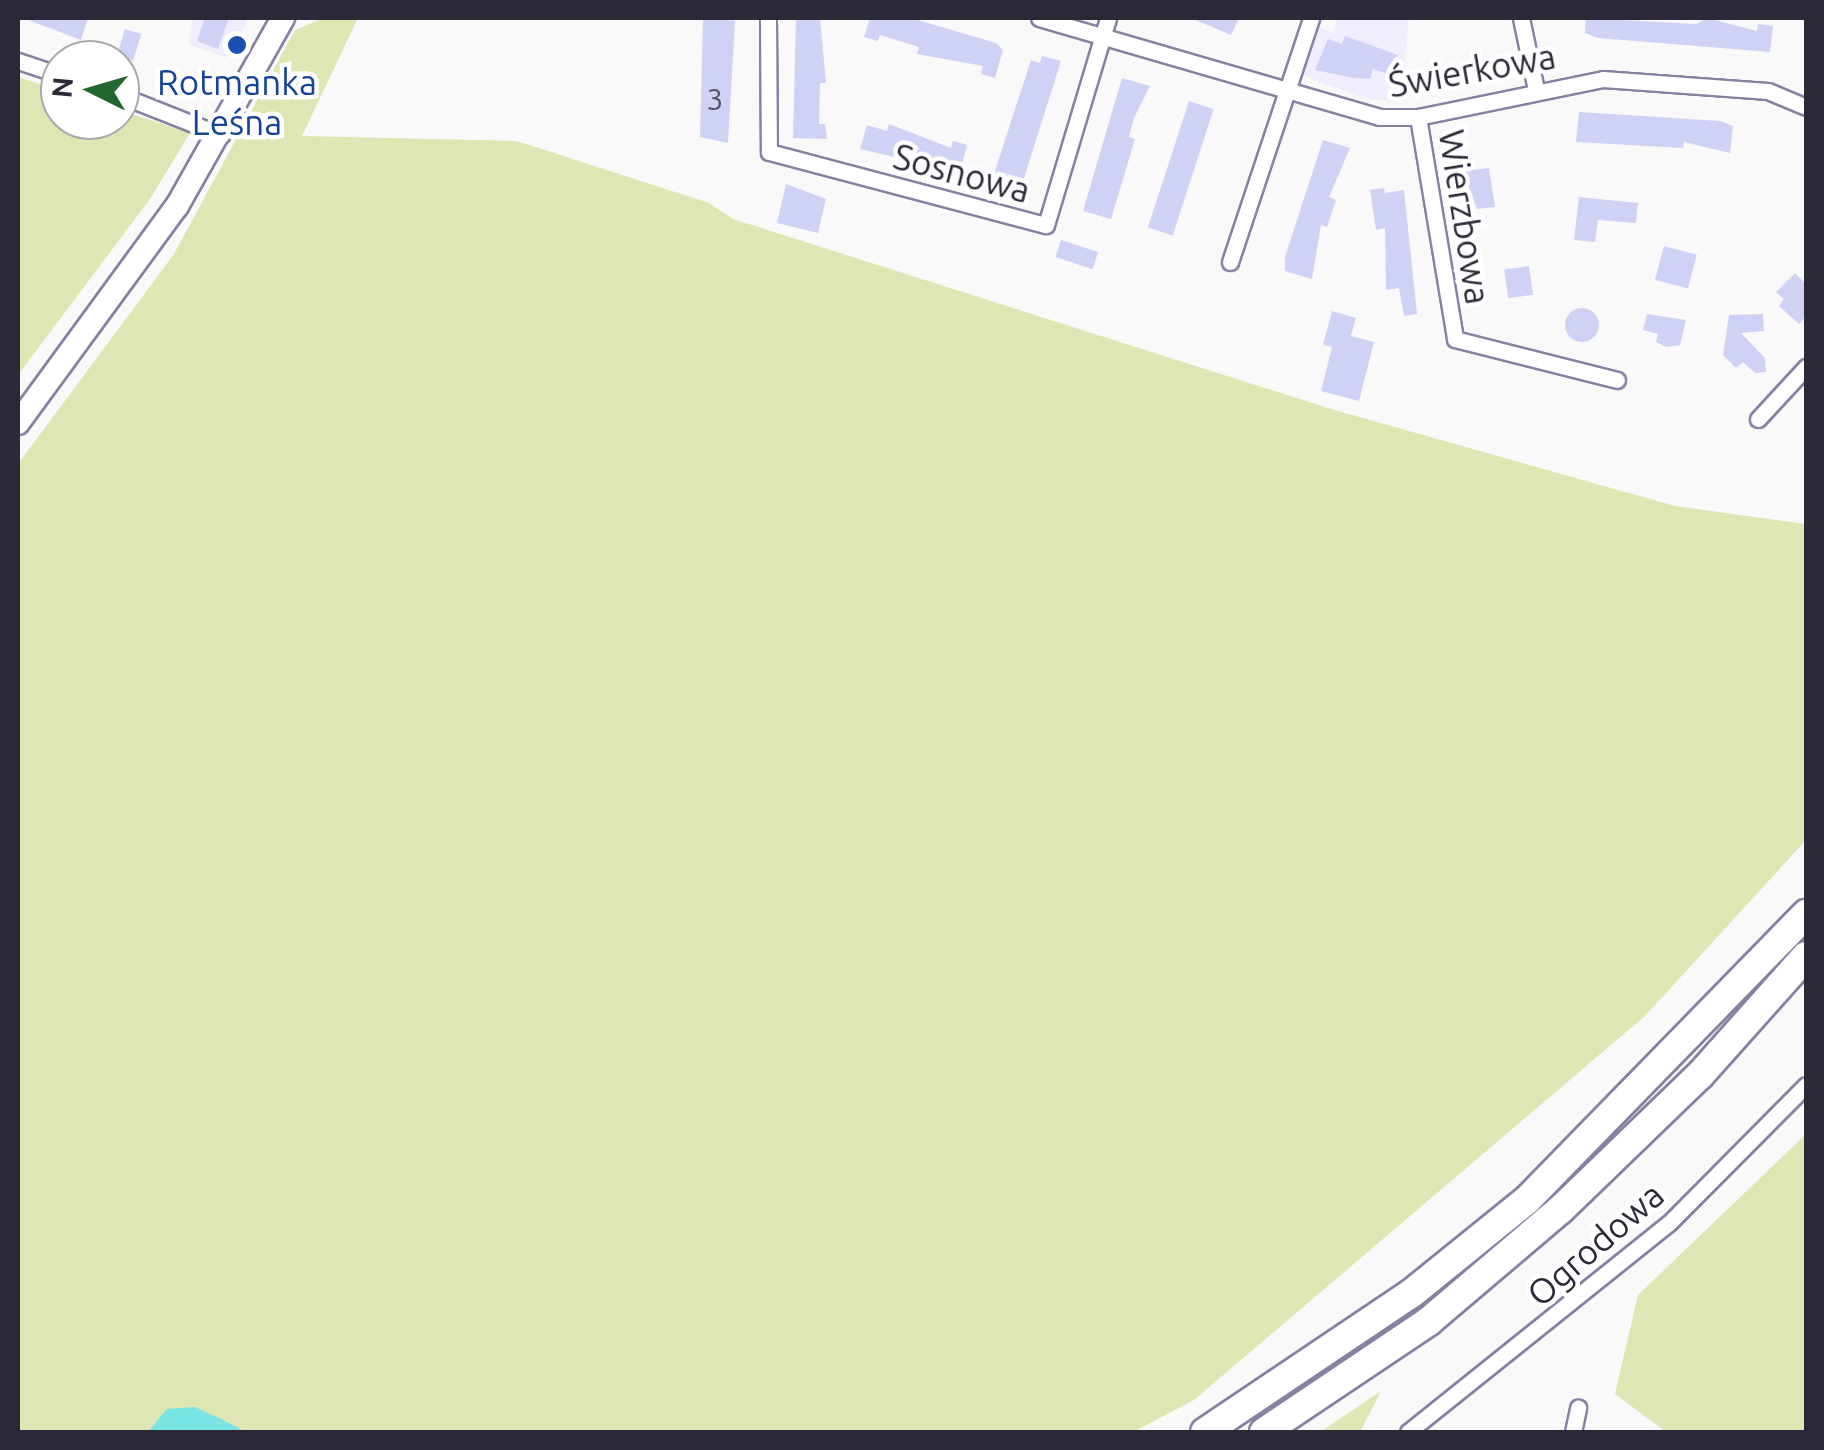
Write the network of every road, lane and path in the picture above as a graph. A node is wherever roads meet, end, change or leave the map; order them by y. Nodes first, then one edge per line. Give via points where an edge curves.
1 (283, 18) edge
2 (768, 18) edge
3 (1039, 18) edge
4 (1108, 18) edge
5 (1311, 18) edge
6 (1521, 18) edge
7 (1102, 36) junction
8 (1536, 90) junction
9 (1284, 91) junction
10 (140, 103) edge
11 (1806, 107) edge
12 (1418, 117) junction
13 (220, 135) junction
14 (1230, 262) dead end
15 (1806, 367) edge
16 (1617, 380) dead end
17 (1758, 419) dead end
18 (18, 423) edge
19 (1806, 914) edge
20 (1806, 956) edge
21 (1806, 1084) edge
22 (1578, 1408) dead end
23 (1205, 1432) edge
24 (1264, 1432) edge
25 (1408, 1432) edge
26 (1573, 1432) edge

1 - 13 main road
2 - 7 street, Sosnowa via 769,152 1046,225
3 - 7 street, Świerkowa
4 - 7 street, Sosnowa
5 - 9 street
6 - 8 street
7 - 9 street, Świerkowa
8 - 11 street, Świerkowa via 1642,80 1768,91
8 - 12 street, Świerkowa
9 - 12 street, Świerkowa via 1360,115
9 - 14 street
10 - 13 street
12 - 16 street, Wierzbowa via 1455,340
13 - 18 main road
15 - 17 street
19 - 23 highway via 1527,1200 1412,1294
20 - 24 highway via 1700,1075 1560,1210 1430,1321
21 - 25 street, Ogrodowa via 1669,1223
22 - 26 street

